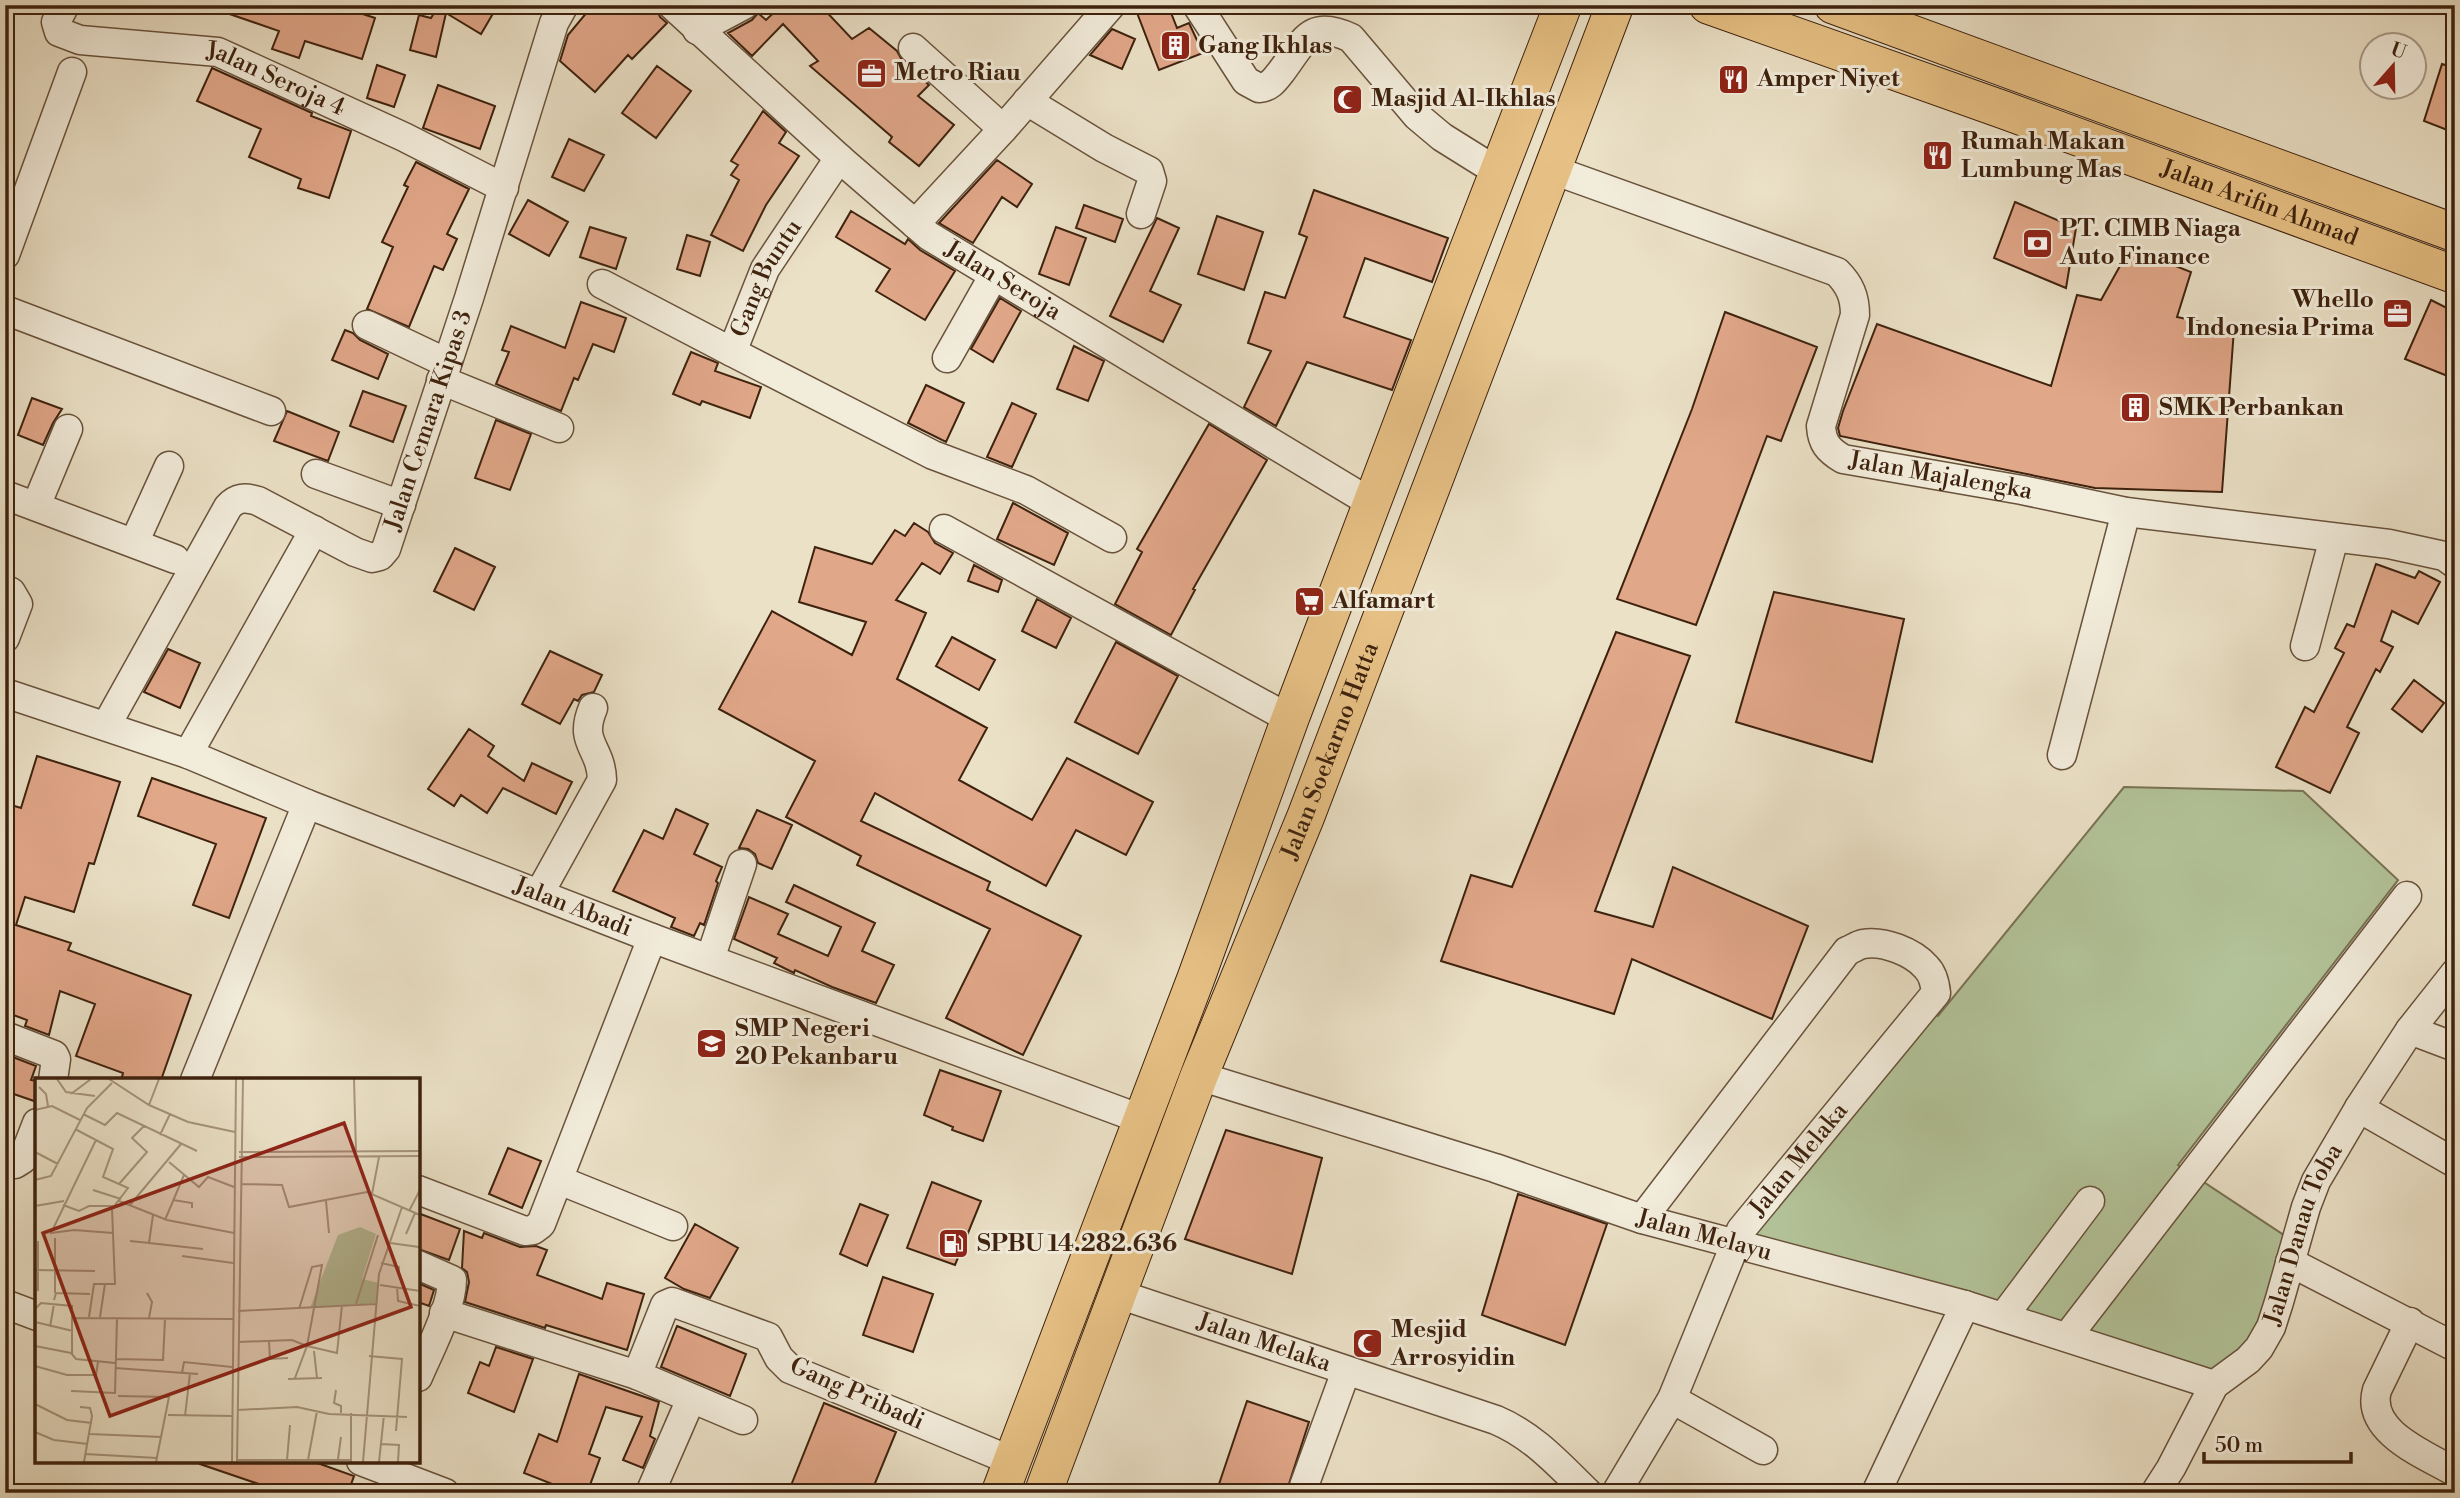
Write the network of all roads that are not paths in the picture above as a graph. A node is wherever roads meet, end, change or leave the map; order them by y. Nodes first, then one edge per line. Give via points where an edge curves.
1 (65, 5) edge
2 (564, 5) edge
3 (672, 5) edge
4 (744, 5) edge
5 (1111, 5) edge
6 (1197, 5) edge
7 (1563, 5) edge
8 (1615, 5) edge
9 (1708, 5) edge
10 (1833, 5) edge
11 (697, 30) junction
12 (913, 48) dead end
13 (72, 72) dead end
14 (1027, 101) junction
15 (1003, 129) junction
16 (839, 158) junction
17 (1553, 170) junction
18 (1498, 172) junction
19 (504, 188) junction
20 (1140, 214) dead end
21 (915, 224) junction
22 (2455, 233) edge
23 (5, 255) edge
24 (995, 275) junction
25 (2455, 275) edge
26 (602, 284) dead end
27 (5, 310) edge
28 (367, 325) dead end
29 (732, 352) junction
30 (947, 358) dead end
31 (444, 372) junction
32 (271, 411) dead end
33 (559, 428) dead end
34 (68, 429) dead end
35 (169, 466) dead end
36 (316, 474) dead end
37 (5, 495) edge
38 (1373, 504) junction
39 (401, 505) junction
40 (36, 506) junction
41 (2126, 512) junction
42 (944, 529) dead end
43 (314, 530) junction
44 (1112, 538) dead end
45 (2334, 538) junction
46 (134, 543) junction
47 (175, 559) dead end
48 (2455, 564) edge
49 (5, 589) edge
50 (5, 638) edge
51 (2305, 646) dead end
52 (5, 693) edge
53 (593, 708) dead end
54 (1290, 719) junction
55 (106, 726) junction
56 (188, 754) junction
57 (2062, 755) dead end
58 (307, 804) junction
59 (742, 864) dead end
60 (539, 894) junction
61 (2407, 896) dead end
62 (652, 938) junction
63 (710, 959) junction
64 (2455, 973) edge
65 (2410, 1030) junction
66 (5, 1036) edge
67 (2455, 1047) edge
68 (1199, 1076) junction
69 (59, 1078) edge
70 (196, 1078) edge
71 (2359, 1108) junction
72 (1141, 1119) junction
73 (35, 1128) edge
74 (5, 1161) edge
75 (2455, 1163) edge
76 (559, 1180) junction
77 (420, 1191) edge
78 (2090, 1201) dead end
79 (1642, 1219) junction
80 (673, 1226) dead end
81 (1734, 1244) junction
82 (2290, 1262) junction
83 (420, 1266) edge
84 (1118, 1294) junction
85 (5, 1304) edge
86 (1965, 1305) junction
87 (444, 1313) junction
88 (35, 1315) edge
89 (2003, 1317) junction
90 (2410, 1322) junction
91 (2067, 1337) junction
92 (2455, 1347) edge
93 (1346, 1371) junction
94 (420, 1372) edge
95 (637, 1375) junction
96 (2214, 1385) junction
97 (691, 1399) junction
98 (1672, 1399) junction
99 (743, 1420) dead end
100 (1763, 1450) dead end
101 (366, 1463) edge
102 (2455, 1472) edge
103 (1006, 1477) edge
104 (445, 1493) edge
105 (650, 1493) edge
106 (1043, 1493) edge
107 (1304, 1493) edge
108 (1588, 1493) edge
109 (1616, 1493) edge
110 (1876, 1493) edge
111 (2155, 1493) edge

1 - 19 street, Jalan Seroja 4 via 56,22 64,36 218,52
2 - 19 street, Jalan Cemara Kipas 3 via 554,23
3 - 11 street, Jalan Seroja
4 - 11 street
5 - 14 street
6 - 18 street via 1245,81 1259,88 1272,84 1309,34 1322,29 1351,38 1417,116 1441,137
7 - 18 main road, Jalan Soekarno Hatta
8 - 17 main road, Jalan Soekarno Hatta
9 - 25 main road, Jalan Arifin Ahmad
10 - 22 main road, Jalan Arifin Ahmad
11 - 16 street, Jalan Seroja
12 - 15 street
13 - 23 street
14 - 15 street
14 - 20 street via 1149,171 1152,181
15 - 21 street
16 - 21 street, Jalan Seroja
16 - 29 street, Gang Buntu via 765,269
17 - 41 street, Jalan Majalengka via 1837,272 1855,299 1855,315 1821,426 1822,438 1843,459
17 - 68 main road, Jalan Soekarno Hatta via 1306,816
18 - 38 main road, Jalan Soekarno Hatta
19 - 31 street, Jalan Cemara Kipas 3
21 - 24 street, Jalan Seroja
24 - 30 street
24 - 38 street, Jalan Seroja
26 - 29 street, Gang Buntu
27 - 32 street
28 - 31 street
29 - 44 street via 933,455 1026,490
31 - 33 street
31 - 39 street, Jalan Cemara Kipas 3
34 - 40 street
35 - 46 street
36 - 39 street
37 - 40 street
38 - 54 main road, Jalan Soekarno Hatta
39 - 43 street, Jalan Cemara Kipas 3 via 386,549 376,558
40 - 46 street
41 - 45 street, Jalan Majalengka
41 - 57 street
42 - 54 street
43 - 55 street, Jalan Cemara Kipas 3 via 258,501 234,501
43 - 56 street
45 - 48 street, Jalan Majalengka via 2444,556
45 - 51 street
46 - 47 street
49 - 50 street via 18,604
52 - 55 street, Jalan Abadi
53 - 60 street via 587,735 602,780
54 - 72 main road, Jalan Soekarno Hatta
55 - 56 street, Jalan Abadi
56 - 58 street, Jalan Abadi
58 - 60 street, Jalan Abadi
58 - 70 street
59 - 63 street
60 - 62 street, Jalan Abadi
61 - 91 street
62 - 63 street, Jalan Abadi
62 - 76 street
63 - 72 street, Jalan Abadi
64 - 65 street, Jalan Danau Toba
65 - 67 street
65 - 71 street, Jalan Danau Toba
66 - 69 street via 54,1055
68 - 79 street, Jalan Melayu
68 - 84 main road, Jalan Soekarno Hatta
71 - 75 street
71 - 82 street, Jalan Danau Toba via 2316,1181
72 - 103 main road, Jalan Soekarno Hatta
73 - 74 street via 23,1159 15,1164
76 - 77 street via 541,1224 525,1231
76 - 80 street
78 - 89 street
79 - 81 street, Jalan Melayu
79 - 81 street, Jalan Melaka via 1847,951 1863,944 1900,950 1926,966 1936,993 1748,1220
81 - 86 street, Jalan Melayu
81 - 98 street, Jalan Melaka
82 - 90 street
82 - 96 street, Jalan Danau Toba via 2280,1302 2259,1348
83 - 87 street via 452,1280
84 - 93 street, Jalan Melaka
84 - 106 main road, Jalan Soekarno Hatta
85 - 88 street
86 - 89 street, Jalan Melayu
86 - 110 street
87 - 94 street
87 - 95 street
89 - 91 street, Jalan Melayu
90 - 92 street
90 - 102 street via 2377,1390 2376,1411 2394,1436
91 - 96 street, Jalan Melayu
93 - 107 street
93 - 108 street, Jalan Melaka via 1516,1428
95 - 97 street
95 - 103 street, Gang Pribadi via 665,1305 672,1301 768,1338 790,1369
96 - 111 street, Jalan Danau Toba
97 - 99 street
97 - 105 street
98 - 100 street
98 - 109 street, Jalan Melaka
101 - 104 street

